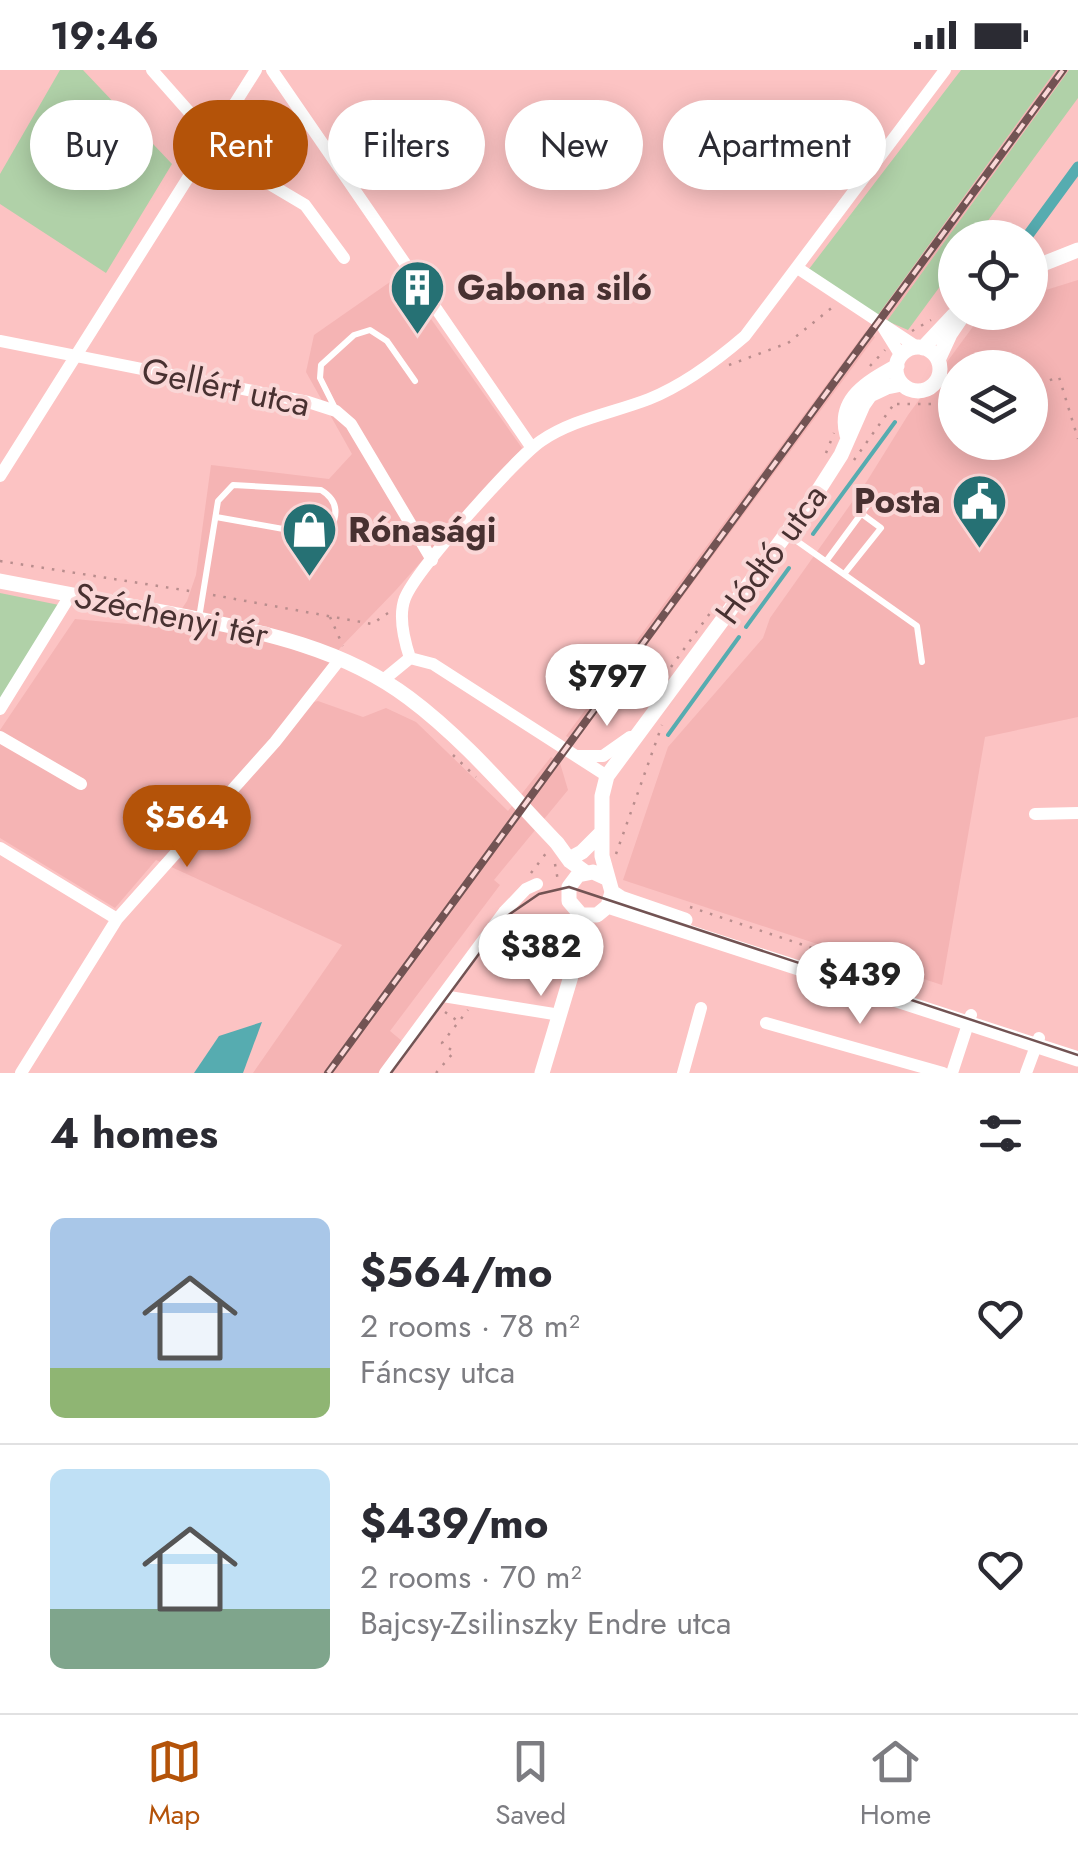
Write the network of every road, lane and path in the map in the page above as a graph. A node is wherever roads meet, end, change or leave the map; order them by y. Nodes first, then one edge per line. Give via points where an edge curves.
1 (152, 70) edge
2 (256, 70) edge
3 (272, 70) edge
4 (946, 70) edge
5 (176, 100) edge
6 (237, 100) edge
7 (180, 190) edge
8 (281, 190) edge
9 (1078, 250) edge
10 (344, 258) dead end
11 (1048, 262) edge
12 (799, 268) junction
13 (844, 299) junction
14 (934, 318) dead end
15 (938, 330) edge
16 (0, 341) edge
17 (920, 347) junction
18 (898, 350) junction
19 (75, 357) junction
20 (938, 360) edge
21 (713, 363) junction
22 (866, 369) dead end
23 (938, 376) edge
24 (416, 381) dead end
25 (1048, 381) edge
26 (902, 384) junction
27 (894, 404) dead end
28 (938, 404) edge
29 (336, 411) junction
30 (840, 437) junction
31 (1078, 439) edge
32 (532, 448) junction
33 (822, 464) dead end
34 (0, 476) edge
35 (875, 495) dead end
36 (862, 514) junction
37 (216, 517) junction
38 (786, 534) junction
39 (432, 560) junction
40 (827, 560) junction
41 (845, 573) junction
42 (0, 581) edge
43 (71, 594) junction
44 (714, 608) dead end
45 (199, 619) junction
46 (410, 658) junction
47 (340, 659) junction
48 (922, 662) dead end
49 (382, 681) junction
50 (671, 691) junction
51 (0, 709) edge
52 (663, 722) dead end
53 (644, 726) junction
54 (0, 737) edge
55 (445, 746) dead end
56 (576, 756) junction
57 (607, 776) junction
58 (81, 784) dead end
59 (484, 785) dead end
60 (1078, 813) edge
61 (1035, 814) dead end
62 (602, 832) junction
63 (0, 848) edge
64 (616, 854) dead end
65 (565, 861) junction
66 (572, 876) junction
67 (538, 884) dead end
68 (601, 901) junction
69 (676, 903) dead end
70 (117, 919) junction
71 (854, 962) dead end
72 (444, 996) junction
73 (474, 1002) junction
74 (701, 1008) dead end
75 (560, 1015) junction
76 (969, 1019) junction
77 (766, 1023) dead end
78 (1038, 1042) junction
79 (1078, 1051) edge
80 (1078, 1059) edge
81 (545, 1072) edge
82 (21, 1073) edge
83 (385, 1073) edge
84 (436, 1073) edge
85 (683, 1073) edge
86 (944, 1073) edge
87 (952, 1073) edge
88 (1026, 1073) edge

1 - 5 street
2 - 6 street
3 - 32 street
4 - 12 street
7 - 19 street
8 - 10 street via 304,205
9 - 11 street
12 - 13 street
12 - 21 street via 745,336
13 - 18 street via 882,325
13 - 21 path via 776,350 732,365
14 - 18 path
15 - 17 street
16 - 19 street, Gellért utca
17 - 18 street
17 - 20 street
18 - 22 path
18 - 26 street
18 - 30 street, Hódtó utca via 860,388
19 - 29 street, Gellért utca
19 - 34 street
21 - 32 street via 652,398 559,431
23 - 26 street via 930,388
24 - 29 lane via 387,341 370,330 354,335 321,365
25 - 31 path via 1059,378
26 - 30 street, Hódtó utca via 870,395
27 - 28 path
29 - 39 street, Gellért utca via 351,424
30 - 33 path
30 - 38 street, Hódtó utca via 826,479
32 - 39 street
35 - 36 lane
36 - 40 lane
36 - 41 lane via 882,528
37 - 37 lane via 221,495 233,485 321,490 336,507 330,528 317,536
37 - 45 lane
38 - 40 lane
38 - 50 street, Hódtó utca
39 - 46 street via 405,598
40 - 41 lane
41 - 48 lane via 916,626
42 - 43 street, Széchenyi tér
43 - 45 street, Széchenyi tér
43 - 51 street
44 - 50 path via 664,676
45 - 47 street, Széchenyi tér
46 - 49 street
46 - 56 street via 433,664
47 - 49 street, Széchenyi tér
47 - 70 street via 276,742
49 - 65 street, Széchenyi tér via 465,748 557,843
50 - 53 street, Hódtó utca
52 - 64 path
53 - 56 street via 608,754
53 - 57 street, Hódtó utca
54 - 58 street
55 - 59 path
56 - 57 street
57 - 62 street
60 - 61 street
62 - 65 street
62 - 68 street
63 - 70 street
65 - 66 street, Széchenyi tér
65 - 66 path
66 - 68 street via 600,874
66 - 68 street via 569,901
67 - 72 street via 514,900
68 - 75 street via 583,936
68 - 76 street via 666,914
69 - 71 path
70 - 82 street
72 - 73 street
72 - 83 street
73 - 75 street
73 - 84 path via 442,1044 454,1052
74 - 85 street
75 - 81 street
76 - 78 street
76 - 87 street
77 - 86 street
78 - 79 street
78 - 80 street
78 - 88 street

